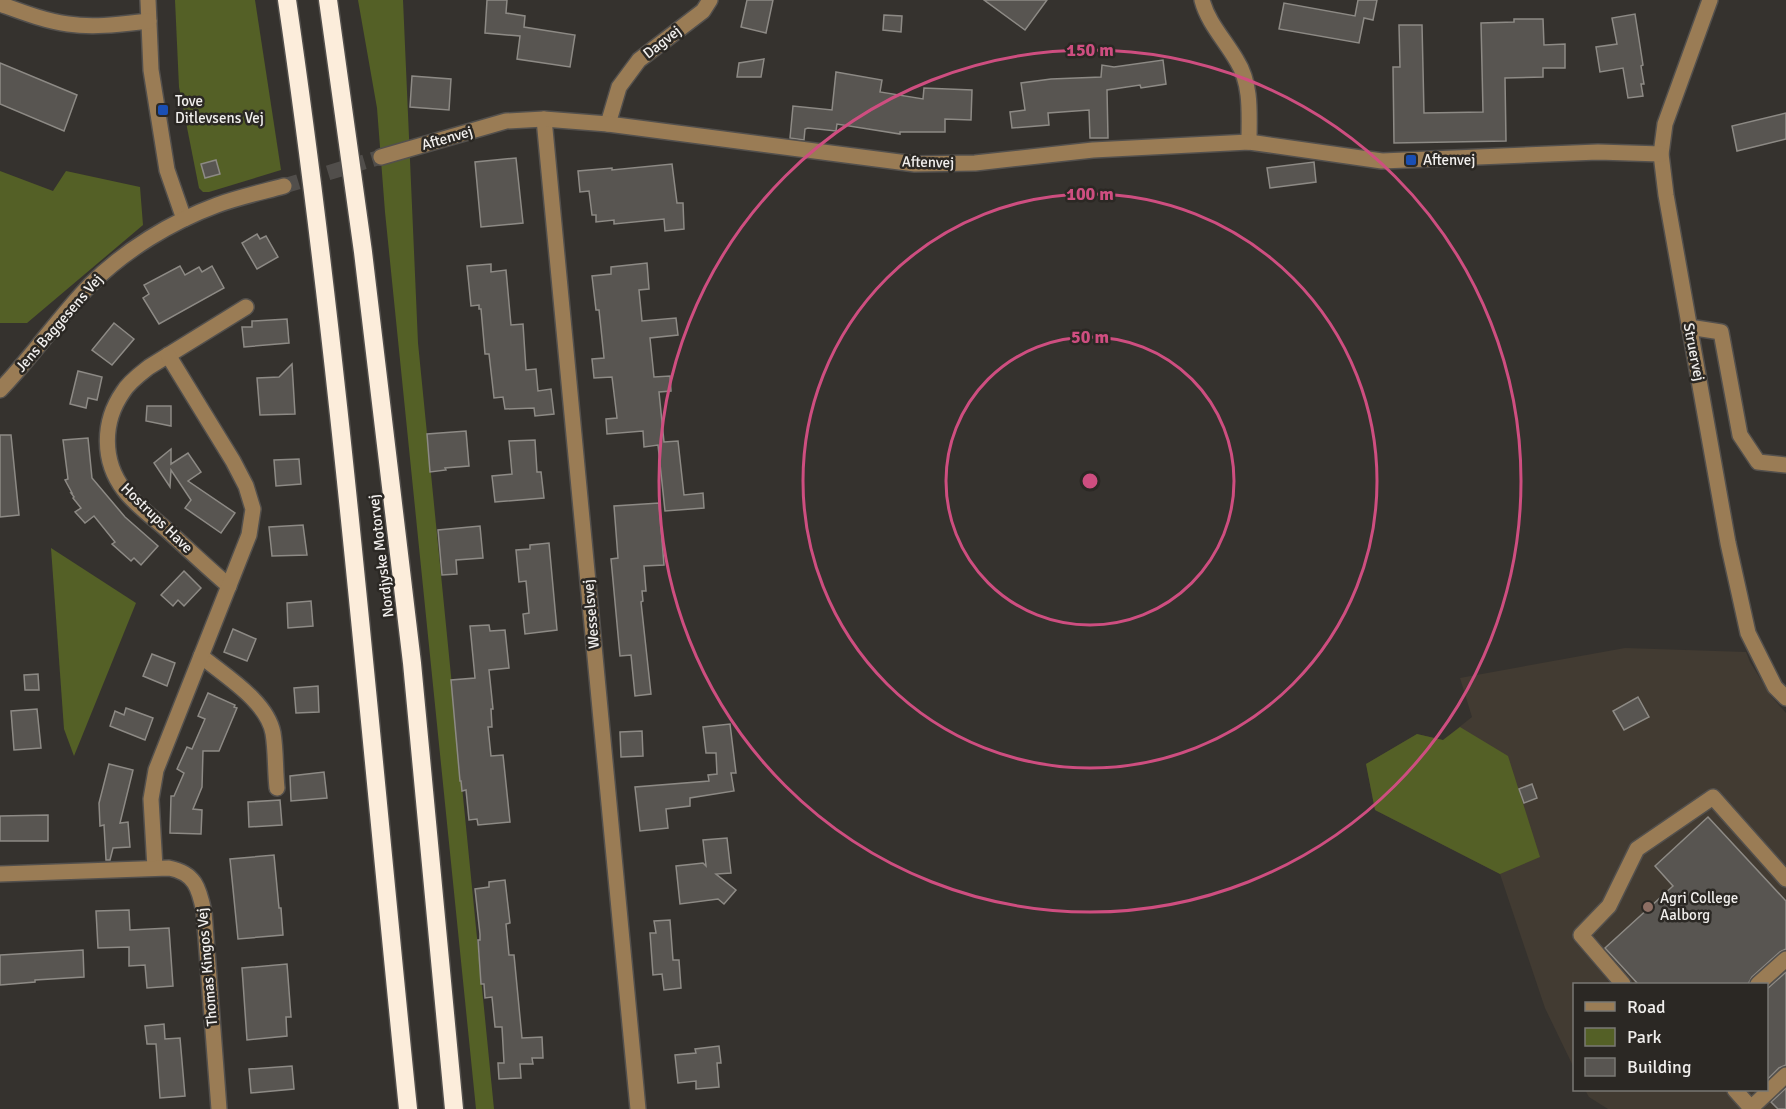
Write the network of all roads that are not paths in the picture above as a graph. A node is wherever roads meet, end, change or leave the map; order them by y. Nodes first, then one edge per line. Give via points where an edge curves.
1 (148, 0) edge
2 (286, 0) edge
3 (328, 0) edge
4 (710, 0) edge
5 (1202, 0) edge
6 (1710, 0) edge
7 (0, 4) edge
8 (149, 21) junction
9 (544, 119) junction
10 (608, 124) junction
11 (1249, 142) junction
12 (1661, 154) junction
13 (381, 157) tunnel mouth
14 (284, 186) tunnel mouth
15 (184, 219) junction
16 (246, 307) dead end
17 (1689, 327) junction
18 (168, 355) junction
19 (0, 390) edge
20 (1786, 465) edge
21 (229, 586) junction
22 (201, 656) junction
23 (1786, 698) edge
24 (276, 788) dead end
25 (155, 868) junction
26 (0, 874) edge
27 (1786, 879) edge
28 (1786, 959) edge
29 (1622, 983) edge
30 (1759, 983) edge
31 (1786, 1076) edge
32 (1737, 1091) edge
33 (219, 1109) edge
34 (408, 1109) edge
35 (454, 1109) edge
36 (638, 1109) edge

1 - 8 street
2 - 34 highway, Nordjyske Motorvej via 322,259
3 - 35 highway, Nordjyske Motorvej via 363,252 412,663
4 - 10 street, Dagvej via 703,10 639,60 619,87
5 - 11 street via 1215,29 1238,62 1248,91
6 - 12 street, Struervej via 1665,124
7 - 8 street via 70,25
8 - 15 street via 151,70 167,170
9 - 10 street, Aftenvej
9 - 13 street, Aftenvej via 506,121
9 - 36 street, Wesselsvej
10 - 11 street, Aftenvej via 915,164
11 - 12 street, Aftenvej via 1382,161 1598,152
12 - 17 street, Struervej
14 - 15 street, Jens Baggesens Vej
15 - 19 street, Jens Baggesens Vej via 108,268
16 - 18 street, Hostrups Have
17 - 20 street via 1722,332 1740,435 1758,462
17 - 23 street, Struervej via 1748,633 1776,687
18 - 21 street via 234,461 253,509 249,535
18 - 21 street, Hostrups Have via 123,391 109,424 106,451 124,491
21 - 22 street
22 - 24 street via 257,702 268,717 273,732
22 - 25 street via 156,770 151,799
25 - 26 street, Thomas Kingos Vej
25 - 33 street, Thomas Kingos Vej via 181,870 190,875 200,892
27 - 29 street via 1713,797 1637,849 1609,906 1581,935
28 - 30 street
31 - 32 street via 1751,1108

